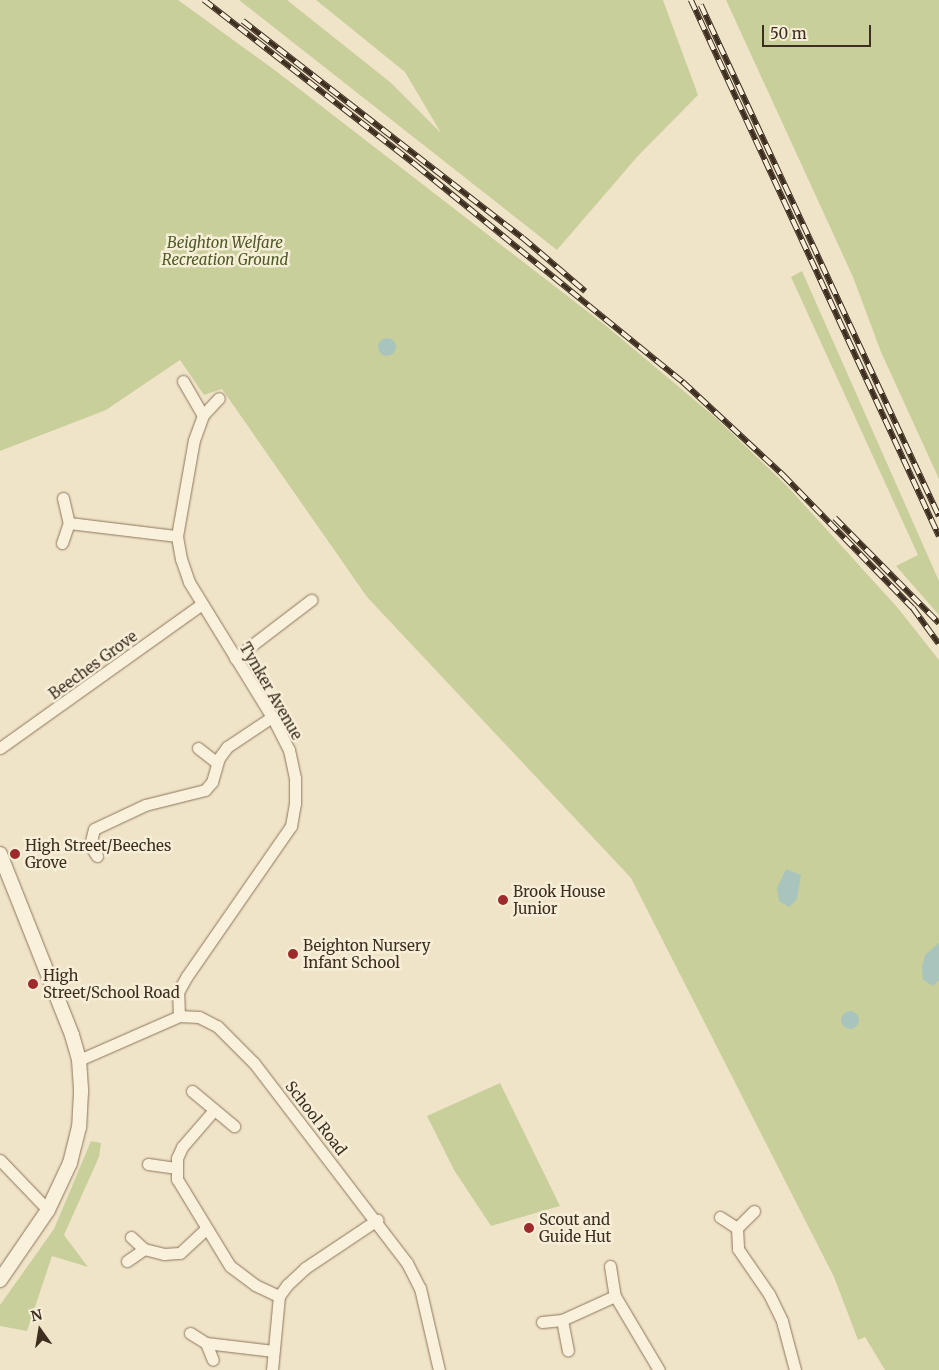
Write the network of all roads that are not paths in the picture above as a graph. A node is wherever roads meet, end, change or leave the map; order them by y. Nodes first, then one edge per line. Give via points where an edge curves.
1 (183, 381) dead end
2 (219, 398) dead end
3 (203, 415) junction
4 (63, 498) dead end
5 (70, 523) junction
6 (177, 536) junction
7 (62, 542) dead end
8 (311, 600) dead end
9 (202, 604) junction
10 (235, 658) junction
11 (272, 717) junction
12 (0, 748) edge
13 (198, 748) dead end
14 (217, 763) junction
15 (0, 854) edge
16 (97, 856) dead end
17 (179, 1016) junction
18 (79, 1060) junction
19 (192, 1091) dead end
20 (214, 1110) junction
21 (234, 1126) dead end
22 (0, 1160) edge
23 (148, 1164) dead end
24 (176, 1168) junction
25 (48, 1210) junction
26 (754, 1211) dead end
27 (720, 1218) dead end
28 (377, 1220) junction
29 (737, 1228) junction
30 (206, 1229) junction
31 (131, 1237) dead end
32 (144, 1249) junction
33 (127, 1262) dead end
34 (610, 1266) dead end
35 (0, 1280) edge
36 (279, 1296) junction
37 (615, 1296) junction
38 (562, 1320) junction
39 (542, 1322) dead end
40 (190, 1333) dead end
41 (206, 1343) junction
42 (568, 1350) dead end
43 (274, 1352) junction
44 (213, 1360) dead end
45 (272, 1370) edge
46 (439, 1370) edge
47 (659, 1370) edge
48 (795, 1370) edge

1 - 3 street
2 - 3 street, Tynker Avenue
3 - 6 street, Tynker Avenue via 182,492
4 - 5 street
5 - 6 street
5 - 7 street
6 - 9 street, Tynker Avenue via 189,582
8 - 10 street
9 - 10 street, Tynker Avenue
9 - 12 street, Beeches Grove
10 - 11 street, Tynker Avenue
11 - 14 street via 227,747
11 - 17 street, Tynker Avenue via 289,750 295,778 291,826 186,976 178,992
13 - 14 street
14 - 16 street via 212,782 205,790 145,805 94,829 90,845
15 - 18 street
17 - 18 street
17 - 28 street, School Road via 199,1017 217,1026 254,1063
18 - 25 street via 79,1127 70,1163
19 - 20 street
20 - 21 street
20 - 24 street via 182,1147
22 - 25 street
23 - 24 street
24 - 30 street via 182,1191
25 - 35 street
26 - 29 street
27 - 29 street
28 - 36 street via 305,1268
28 - 46 street, School Road via 408,1263 420,1288
29 - 48 street via 738,1249 769,1294 784,1329
30 - 32 street via 180,1253 164,1254
30 - 36 street via 230,1266 255,1285
31 - 32 street
32 - 33 street
34 - 37 street
36 - 43 street
37 - 38 street
37 - 47 street
38 - 39 street
38 - 42 street
40 - 41 street
41 - 43 street
41 - 44 street
43 - 45 street

